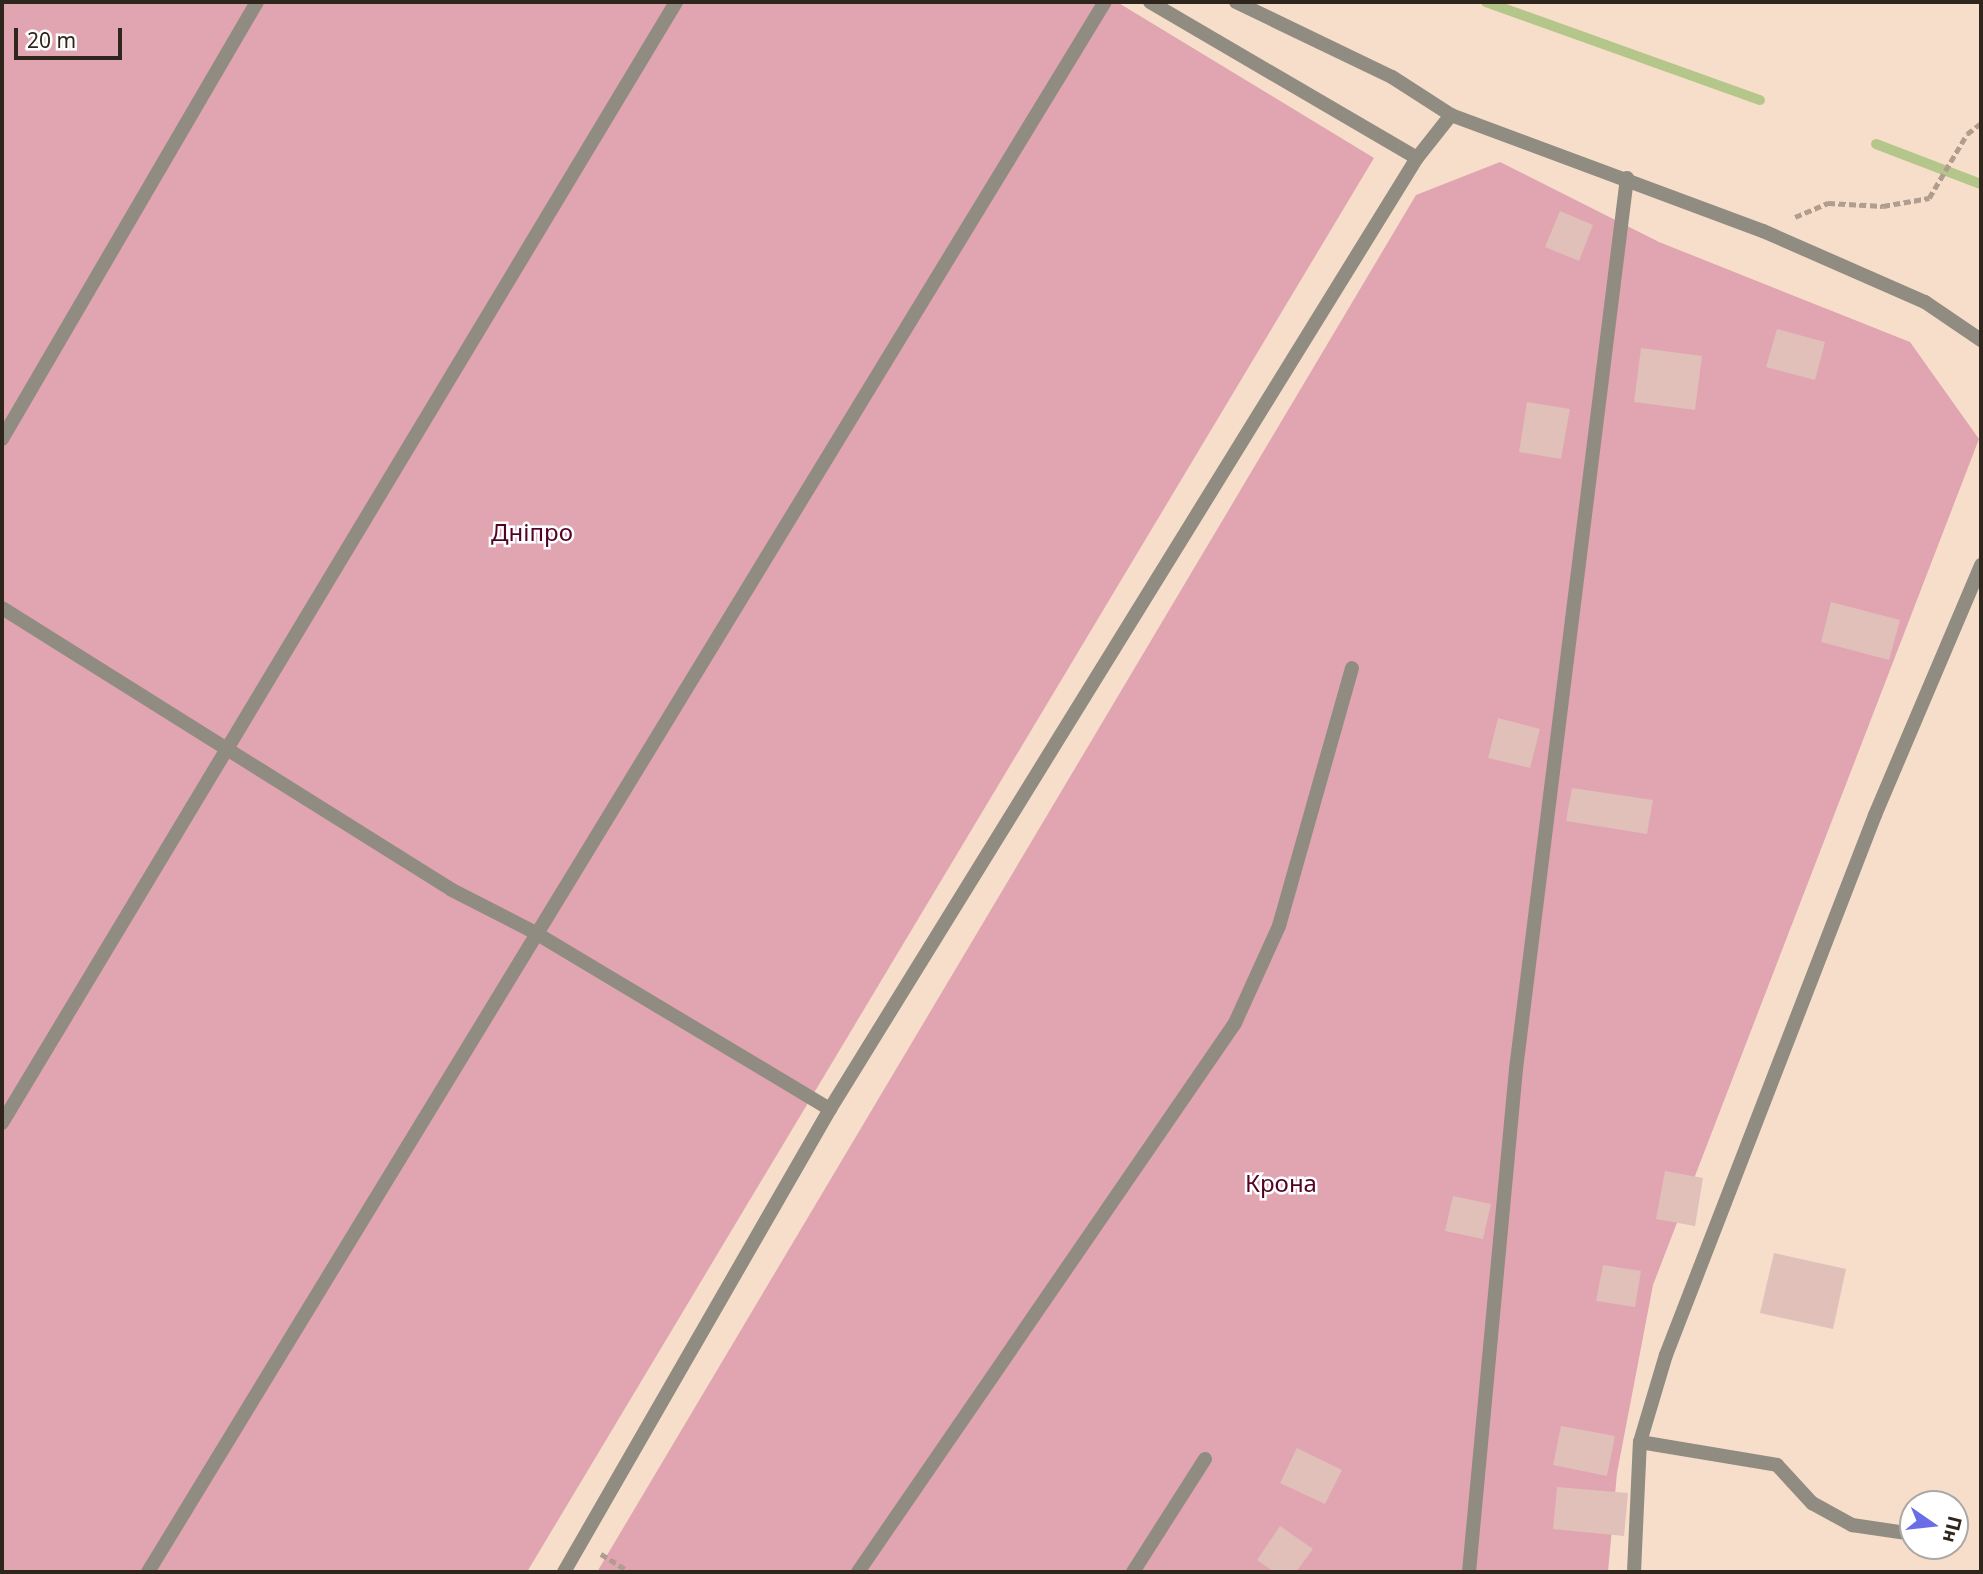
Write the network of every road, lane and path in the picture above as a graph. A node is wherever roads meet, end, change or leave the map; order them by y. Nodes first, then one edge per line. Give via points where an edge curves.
1 (257, 2) edge
2 (676, 2) edge
3 (1105, 2) edge
4 (1150, 2) edge
5 (1236, 2) edge
6 (1451, 115) junction
7 (1981, 123) edge
8 (1417, 158) junction
9 (1627, 178) junction
10 (1763, 231) junction
11 (1981, 340) edge
12 (2, 439) edge
13 (1981, 565) edge
14 (2, 608) edge
15 (1352, 668) dead end
16 (228, 749) junction
17 (534, 932) junction
18 (830, 1109) junction
19 (2, 1123) edge
20 (1640, 1442) junction
21 (1205, 1459) dead end
22 (1899, 1532) edge
23 (583, 1543) junction
24 (148, 1572) edge
25 (564, 1572) edge
26 (630, 1572) edge
27 (858, 1572) edge
28 (1133, 1572) edge
29 (1469, 1572) edge
30 (1634, 1572) edge

1 - 12 street
2 - 16 street
3 - 17 street
4 - 8 street
5 - 6 street via 1392,77
6 - 8 street
6 - 9 street
7 - 10 path via 1954,155 1929,198 1883,206 1828,202
8 - 18 street
9 - 10 street
9 - 29 street via 1516,1069
10 - 11 street via 1925,302
13 - 20 street via 1738,1162
14 - 16 street
15 - 27 street via 1279,926 1236,1023
16 - 17 street via 452,890
16 - 19 street
17 - 18 street
17 - 24 street
18 - 23 street
20 - 22 street via 1777,1465 1812,1503 1852,1525
20 - 30 street
21 - 28 street
23 - 25 street
23 - 26 path

